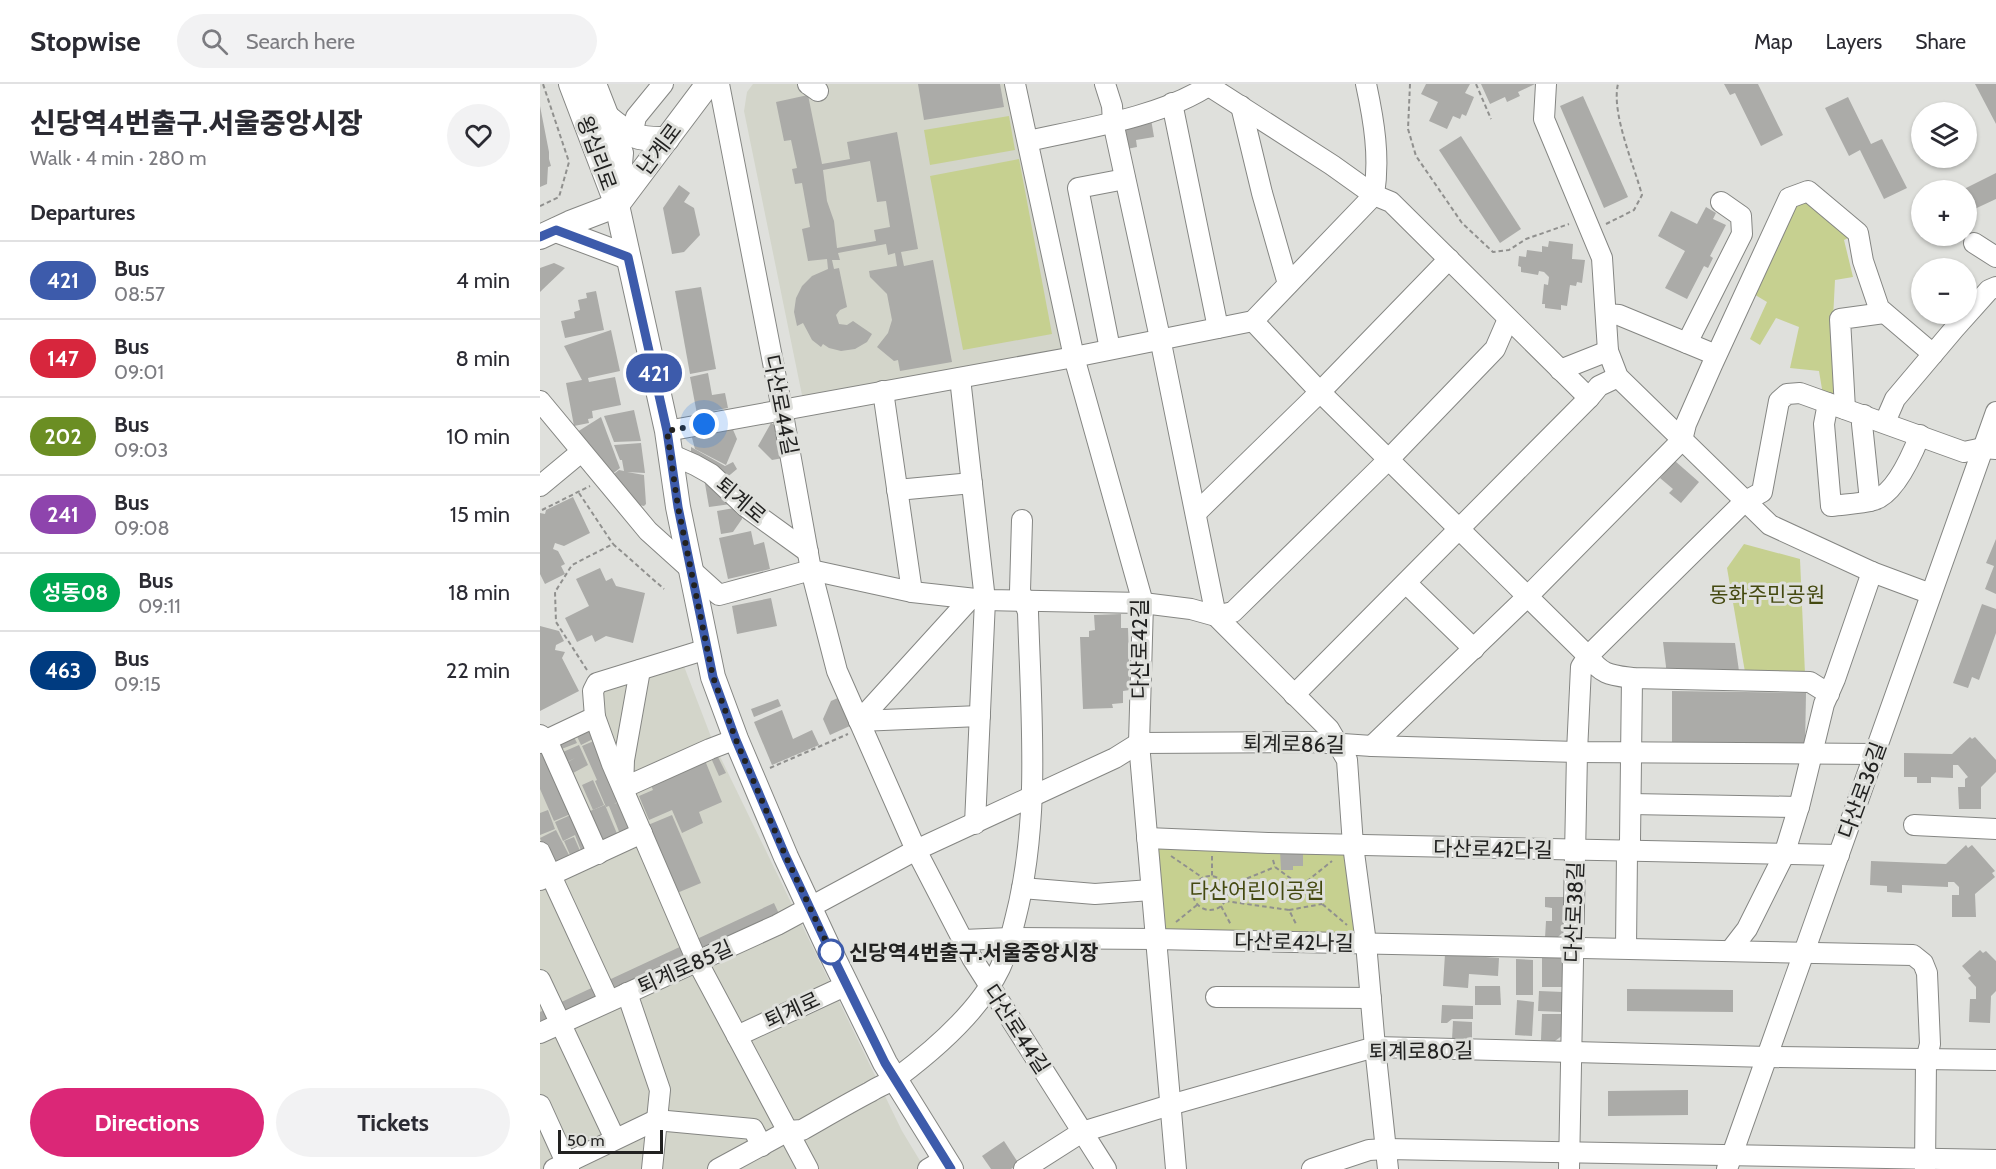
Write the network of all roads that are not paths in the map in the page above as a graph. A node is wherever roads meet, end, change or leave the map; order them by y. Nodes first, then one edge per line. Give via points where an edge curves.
1 (571, 84) edge
2 (594, 84) edge
3 (663, 84) edge
4 (708, 84) edge
5 (719, 84) edge
6 (1015, 84) edge
7 (1105, 84) edge
8 (1366, 84) edge
9 (1546, 84) edge
10 (1215, 86) edge
11 (1172, 103) junction
12 (1241, 106) junction
13 (608, 117) junction
14 (1113, 122) junction
15 (632, 135) junction
16 (667, 139) junction
17 (1028, 141) junction
18 (1125, 179) junction
19 (1374, 195) junction
20 (1721, 202) dead end
21 (617, 205) junction
22 (548, 234) edge
23 (1977, 245) edge
24 (628, 257) junction
25 (1996, 257) edge
26 (1449, 260) junction
27 (1288, 284) junction
28 (1996, 287) edge
29 (1884, 313) junction
30 (1606, 314) junction
31 (1508, 319) junction
32 (1252, 321) junction
33 (1218, 328) junction
34 (1160, 338) junction
35 (1687, 343) junction
36 (1110, 349) junction
37 (1608, 351) junction
38 (1716, 354) junction
39 (1933, 354) junction
40 (1074, 357) junction
41 (1560, 370) junction
42 (1618, 377) junction
43 (960, 378) junction
44 (883, 391) junction
45 (1320, 392) junction
46 (1589, 398) junction
47 (540, 401) edge
48 (1836, 406) junction
49 (782, 409) junction
50 (1996, 412) edge
51 (1864, 415) junction
52 (1885, 422) junction
53 (1920, 435) junction
54 (1682, 440) junction
55 (669, 442) junction
56 (1990, 448) edge
57 (581, 452) junction
58 (1389, 459) junction
59 (972, 483) junction
60 (540, 486) edge
61 (897, 490) junction
62 (1876, 498) junction
63 (1744, 502) junction
64 (1196, 513) junction
65 (1022, 520) dead end
66 (1460, 530) junction
67 (809, 561) junction
68 (691, 570) junction
69 (1872, 572) junction
70 (1406, 583) junction
71 (912, 592) junction
72 (1931, 594) junction
73 (1527, 597) junction
74 (978, 599) junction
75 (1023, 601) junction
76 (1143, 603) junction
77 (1216, 615) junction
78 (707, 649) junction
79 (1474, 649) junction
80 (1588, 656) junction
81 (640, 670) junction
82 (1632, 678) junction
83 (1828, 694) junction
84 (1294, 695) junction
85 (980, 716) junction
86 (595, 717) junction
87 (860, 725) junction
88 (542, 739) edge
89 (736, 740) junction
90 (1139, 743) junction
91 (1338, 744) junction
92 (1372, 746) junction
93 (1577, 752) junction
94 (1631, 752) junction
95 (1811, 754) junction
96 (1875, 754) junction
97 (623, 788) junction
98 (1033, 797) junction
99 (1630, 804) junction
100 (1799, 807) junction
101 (975, 824) junction
102 (1914, 825) dead end
103 (1996, 829) edge
104 (642, 833) junction
105 (1147, 838) junction
106 (1353, 845) junction
107 (916, 850) junction
108 (1576, 851) junction
109 (540, 852) edge
110 (1627, 852) junction
111 (598, 854) junction
112 (1784, 855) junction
113 (1839, 855) junction
114 (545, 878) edge
115 (1022, 888) junction
116 (1151, 890) junction
117 (809, 907) junction
118 (1010, 938) junction
119 (1155, 939) junction
120 (963, 940) junction
121 (1366, 943) junction
122 (1573, 946) junction
123 (1626, 948) junction
124 (1730, 951) junction
125 (1803, 953) junction
126 (697, 961) junction
127 (540, 980) edge
128 (847, 985) junction
129 (990, 986) junction
130 (618, 997) junction
131 (1216, 997) dead end
132 (1371, 998) junction
133 (560, 1023) junction
134 (540, 1032) edge
135 (737, 1036) junction
136 (1375, 1047) junction
137 (1571, 1053) junction
138 (1769, 1057) junction
139 (1926, 1060) junction
140 (1996, 1060) edge
141 (895, 1079) junction
142 (540, 1105) edge
143 (1170, 1105) junction
144 (656, 1120) junction
145 (788, 1131) junction
146 (1082, 1132) junction
147 (615, 1139) junction
148 (762, 1146) junction
149 (1386, 1149) junction
150 (1569, 1160) edge
151 (1996, 1160) edge
152 (1730, 1162) edge
153 (1925, 1164) edge
154 (941, 1166) edge
155 (563, 1167) edge
156 (652, 1169) edge
157 (718, 1169) edge
158 (808, 1169) edge
159 (1024, 1169) edge
160 (1106, 1169) edge
161 (1176, 1169) edge
162 (1312, 1169) edge
163 (1388, 1169) edge

1 - 21 main road, 왕십리로
2 - 13 main road, 왕십리로
3 - 15 street, 왕십리로 via 636,117
4 - 16 main road, 난계로
5 - 49 street, 다산로44길
6 - 17 street, 다산로42길
7 - 14 street
8 - 19 street via 1376,131 1378,174
9 - 30 street via 1544,119 1602,258
10 - 11 street
10 - 12 street
11 - 14 street
11 - 33 street
12 - 19 street
12 - 27 street
13 - 15 main road
13 - 21 main road, 왕십리로 via 621,153
14 - 17 street
14 - 18 street
15 - 16 main road via 645,140
16 - 21 main road, 난계로
17 - 40 street, 다산로42길
18 - 34 street
18 - 36 street via 1078,189
19 - 26 street via 1391,202
19 - 27 street
20 - 35 street via 1741,216 1742,234
21 - 22 main road
21 - 24 main road, 퇴계로
22 - 24 main road
23 - 25 street
24 - 55 main road, 퇴계로
26 - 31 street
26 - 45 street
27 - 32 street
28 - 39 street via 1989,290
29 - 38 street via 1863,261 1858,233 1808,191 1789,198
29 - 39 street
29 - 48 street via 1840,319
30 - 35 street via 1620,315
30 - 37 street
31 - 41 street
31 - 58 street via 1495,349
32 - 33 street
32 - 45 street
33 - 34 street
34 - 36 street
34 - 64 street
35 - 38 street
36 - 40 street
37 - 41 street
37 - 42 street
38 - 54 street
39 - 52 street via 1895,399
40 - 43 street
40 - 76 street, 다산로42길
41 - 46 street
42 - 46 street via 1599,386
42 - 54 street
43 - 44 street
43 - 59 street
44 - 49 street
44 - 61 street
45 - 58 street
45 - 64 street
46 - 66 street
47 - 57 street
48 - 51 street
48 - 62 street via 1824,423 1831,506
48 - 63 street, 다산로38길 via 1800,393 1787,394 1779,401 1762,492
49 - 55 street
49 - 67 street, 다산로44길
50 - 56 street, 다산로36길
51 - 52 street
51 - 62 street via 1862,424
52 - 53 street
53 - 56 street via 1964,452
53 - 62 street via 1910,459
54 - 63 street
54 - 73 street
55 - 67 street, 퇴계로
55 - 68 main road, 퇴계로
56 - 72 street, 다산로36길
57 - 60 street
57 - 68 street via 648,531
58 - 66 street
58 - 77 street via 1233,612
59 - 61 street
59 - 74 street
61 - 71 street
63 - 69 street via 1770,525
63 - 80 street, 다산로38길
64 - 77 street
65 - 75 street
66 - 70 street
66 - 73 street
67 - 68 street via 719,595
67 - 71 street
67 - 87 street, 다산로44길 via 837,671
68 - 78 main road, 퇴계로
69 - 72 street
69 - 83 street
70 - 79 street
70 - 84 street
71 - 74 street
72 - 96 street, 다산로36길
73 - 79 street
73 - 80 street
74 - 75 street
74 - 85 street
74 - 87 street
75 - 76 street
75 - 98 street via 1028,612
76 - 77 street
76 - 90 street, 다산로42길
77 - 84 street
78 - 81 street
78 - 89 main road, 퇴계로
79 - 92 street
80 - 82 street via 1598,669
80 - 93 street, 다산로38길 via 1581,668
81 - 86 street via 597,683 593,691
81 - 97 street via 624,760
82 - 83 street via 1810,682
82 - 94 street
83 - 95 street
84 - 91 street via 1329,729
85 - 87 street
85 - 101 street
86 - 88 street
86 - 97 street
87 - 107 street, 다산로44길
88 - 111 street
89 - 97 street
89 - 117 main road, 퇴계로
90 - 91 street, 퇴계로86길
90 - 98 street
90 - 105 street, 다산로42길
91 - 92 street, 퇴계로86길
91 - 106 street via 1347,760
92 - 93 street, 퇴계로86길
93 - 94 street, 퇴계로86길
93 - 108 street, 다산로38길
94 - 95 street, 퇴계로86길
94 - 99 street
95 - 96 street, 퇴계로86길
95 - 100 street
96 - 113 street, 다산로36길
97 - 104 street
98 - 101 street
98 - 115 street
99 - 100 street
99 - 110 street
100 - 112 street
101 - 107 street
102 - 103 street
104 - 111 street
104 - 126 street
105 - 106 street, 다산로42다길
105 - 116 street, 다산로42길
106 - 108 street, 다산로42다길
106 - 121 street
107 - 117 street
107 - 120 street, 다산로44길
108 - 110 street, 다산로42다길
108 - 122 street, 다산로38길
109 - 114 street
110 - 112 street, 다산로42다길
110 - 123 street
111 - 114 street
112 - 113 street, 다산로42다길
112 - 124 street via 1746,929
113 - 125 street, 다산로36길
114 - 130 street
115 - 116 street via 1095,894
115 - 118 street
116 - 119 street, 다산로42길
117 - 126 street, 퇴계로85길
117 - 128 main road, 퇴계로
118 - 119 street, 다산로42나길
118 - 120 street, 다산로42나길
118 - 129 street
119 - 121 street, 다산로42나길
119 - 143 street, 다산로42길
120 - 129 street, 다산로44길
121 - 122 street, 다산로42나길
121 - 132 street
122 - 123 street, 다산로42나길
122 - 137 street, 다산로38길
123 - 124 street, 다산로42나길
124 - 125 street, 다산로42나길
125 - 138 street, 다산로36길
125 - 139 street, 다산로42나길 via 1913,955 1923,963 1928,973 1930,1044
126 - 130 street, 퇴계로85길
126 - 135 street
127 - 133 street
128 - 135 street, 퇴계로
128 - 141 main road, 퇴계로
129 - 141 street via 952,1030
129 - 146 street, 다산로44길
130 - 133 street, 퇴계로85길
130 - 144 street via 660,1090
131 - 132 street
132 - 136 street
133 - 134 street, 퇴계로85길
133 - 147 street
135 - 145 street
136 - 137 street, 퇴계로80길
136 - 143 street, 퇴계로80길
136 - 149 street
137 - 138 street, 퇴계로80길
137 - 150 street, 다산로38길
138 - 139 street, 퇴계로80길
138 - 152 street, 다산로36길
139 - 140 street, 퇴계로80길
139 - 153 street, 다산로42나길
141 - 145 street via 802,1130
141 - 154 main road, 퇴계로
142 - 155 street
143 - 146 street, 퇴계로80길
143 - 161 street, 다산로42길
144 - 147 street
144 - 148 street via 753,1129
144 - 156 street
145 - 148 street
145 - 158 street
146 - 159 street, 퇴계로80길
146 - 160 street, 다산로44길
147 - 155 street
148 - 157 street
149 - 150 street
149 - 162 street via 1368,1150
149 - 163 street
150 - 152 street
151 - 153 street
152 - 153 street

